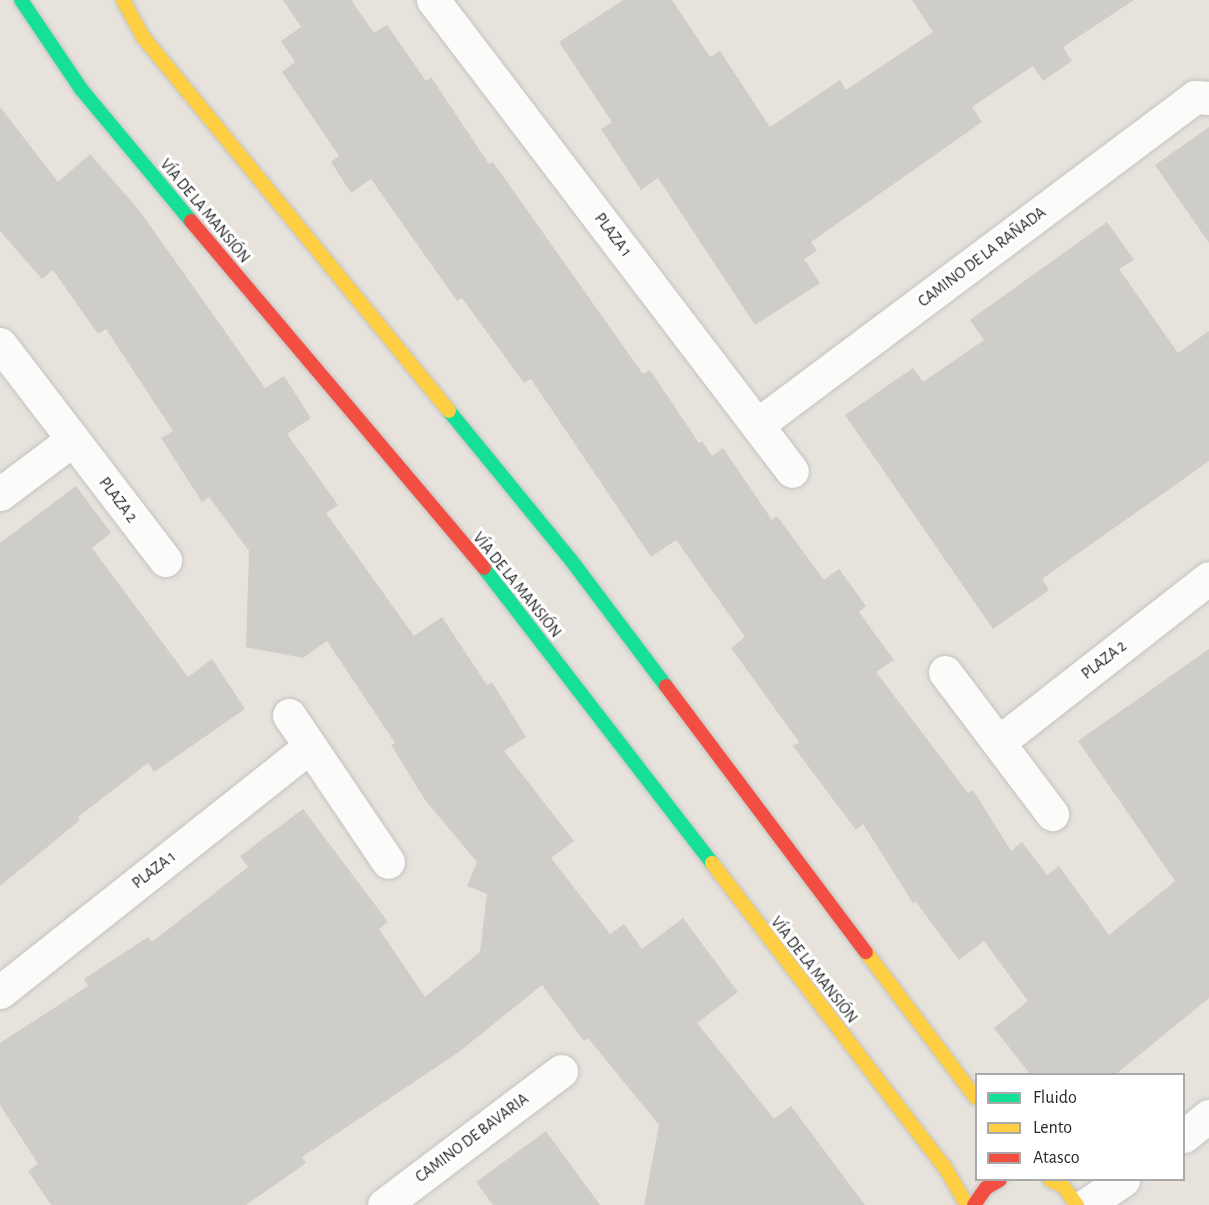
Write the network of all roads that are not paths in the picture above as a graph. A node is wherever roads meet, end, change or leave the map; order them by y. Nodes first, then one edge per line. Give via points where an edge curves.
1 (21, 0) edge
2 (123, 0) edge
3 (433, 0) edge
4 (1209, 99) edge
5 (0, 344) edge
6 (757, 424) junction
7 (72, 440) junction
8 (792, 471) dead end
9 (0, 494) edge
10 (165, 560) dead end
11 (1209, 578) edge
12 (945, 672) dead end
13 (289, 715) dead end
14 (999, 742) junction
15 (308, 748) junction
16 (1052, 814) dead end
17 (388, 862) dead end
18 (0, 992) edge
19 (561, 1071) dead end
20 (975, 1097) edge
21 (1209, 1116) edge
22 (1185, 1135) edge
23 (997, 1181) edge
24 (1054, 1181) edge
25 (1120, 1181) edge
26 (384, 1205) edge
27 (968, 1205) edge
28 (975, 1205) edge
29 (1077, 1205) edge
30 (1086, 1205) edge

1 - 27 street, VÍA DE LA MANSIÓN via 81,89 501,589 944,1166
2 - 20 street via 143,37 571,560
3 - 6 street, PLAZA 1
4 - 6 street, CAMINO DE LA RAÑADA via 1195,97
5 - 7 street, PLAZA 2
6 - 8 street, PLAZA 1
7 - 9 street
7 - 10 street, PLAZA 2
11 - 14 street, PLAZA 2
12 - 14 street
13 - 15 street
14 - 16 street
15 - 17 street
15 - 18 street, PLAZA 1
19 - 26 street, CAMINO DE BAVARIA
21 - 22 street
23 - 28 street via 986,1188
24 - 29 street via 1063,1186
25 - 30 street

